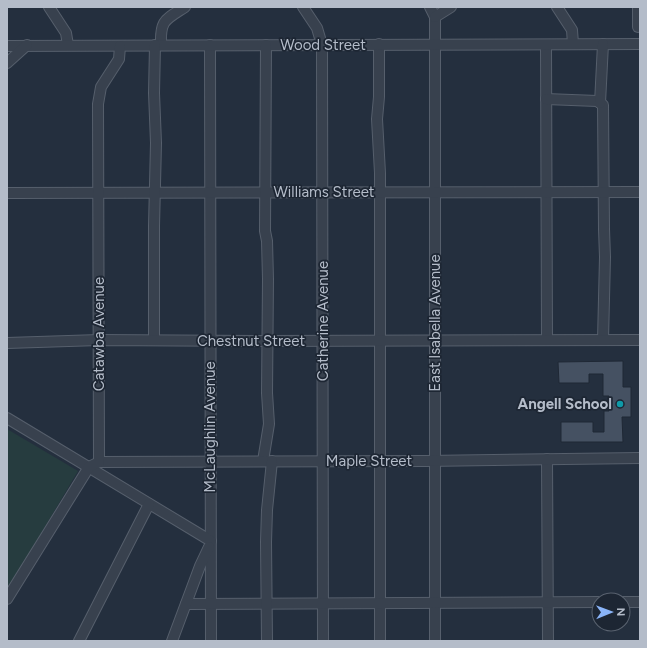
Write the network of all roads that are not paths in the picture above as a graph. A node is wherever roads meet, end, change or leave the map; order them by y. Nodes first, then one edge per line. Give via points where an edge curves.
1 (49, 7) edge
2 (303, 7) edge
3 (430, 7) edge
4 (451, 7) edge
5 (557, 7) edge
6 (638, 7) edge
7 (180, 8) edge
8 (435, 17) junction
9 (638, 27) dead end
10 (379, 44) junction
11 (435, 44) junction
12 (573, 44) junction
13 (603, 44) junction
14 (640, 44) edge
15 (27, 45) junction
16 (68, 45) junction
17 (158, 45) junction
18 (210, 45) junction
19 (266, 45) junction
20 (322, 45) junction
21 (546, 45) junction
22 (7, 46) edge
23 (120, 46) junction
24 (7, 63) edge
25 (546, 99) junction
26 (600, 103) junction
27 (379, 192) junction
28 (547, 192) junction
29 (604, 192) junction
30 (640, 192) edge
31 (7, 193) edge
32 (99, 193) junction
33 (155, 193) junction
34 (210, 193) junction
35 (266, 193) junction
36 (322, 193) junction
37 (435, 193) junction
38 (99, 340) junction
39 (154, 340) junction
40 (210, 340) junction
41 (323, 340) junction
42 (379, 340) junction
43 (547, 340) junction
44 (603, 340) junction
45 (640, 340) edge
46 (266, 341) junction
47 (435, 341) junction
48 (7, 343) edge
49 (7, 418) edge
50 (640, 458) edge
51 (435, 460) junction
52 (547, 460) junction
53 (211, 461) junction
54 (268, 461) junction
55 (324, 461) junction
56 (379, 461) junction
57 (99, 462) junction
58 (89, 467) junction
59 (149, 504) junction
60 (211, 542) junction
61 (7, 599) edge
62 (548, 602) junction
63 (591, 602) edge
64 (211, 603) junction
65 (186, 604) junction
66 (267, 604) junction
67 (323, 604) junction
68 (380, 604) junction
69 (435, 604) junction
70 (79, 641) edge
71 (172, 641) edge
72 (211, 641) edge
73 (266, 641) edge
74 (323, 641) edge
75 (380, 641) edge
76 (435, 641) edge
77 (548, 641) edge

1 - 16 street via 66,33
2 - 20 street, Catherine Avenue via 317,28
3 - 8 street, East Isabella Avenue
4 - 8 street
5 - 12 street via 572,30
6 - 9 street
7 - 17 street via 163,24
8 - 11 street, East Isabella Avenue
10 - 11 street, Wood Street
10 - 20 street, Wood Street
10 - 27 street
11 - 21 street, Wood Street
11 - 37 street, East Isabella Avenue
12 - 13 street, Wood Street
12 - 21 street, Wood Street
13 - 14 street, Wood Street
13 - 26 street
15 - 16 street, Wood Street
15 - 22 street, Wood Street
15 - 24 street
16 - 23 street, Wood Street
17 - 18 street, Wood Street
17 - 23 street, Wood Street
17 - 33 street via 154,109
18 - 19 street, Wood Street
18 - 34 street, McLaughlin Avenue
19 - 20 street, Wood Street
19 - 35 street
20 - 36 street, Catherine Avenue
21 - 25 street
23 - 32 street, Catawba Avenue via 119,59 101,87 98,104
25 - 26 street via 597,100
25 - 28 street
26 - 29 street
27 - 36 street, Williams Street
27 - 37 street, Williams Street
27 - 42 street
28 - 29 street, Williams Street
28 - 37 street, Williams Street
28 - 43 street
29 - 30 street, Williams Street
29 - 44 street
31 - 32 street, Williams Street
32 - 33 street, Williams Street
32 - 38 street, Catawba Avenue
33 - 34 street, Williams Street
33 - 39 street
34 - 35 street, Williams Street
34 - 40 street, McLaughlin Avenue
35 - 36 street, Williams Street
35 - 46 street
36 - 41 street, Catherine Avenue
37 - 47 street, East Isabella Avenue
38 - 39 street, Chestnut Street
38 - 48 street, Chestnut Street
38 - 57 street, Catawba Avenue
39 - 40 street, Chestnut Street
40 - 46 street, Chestnut Street
40 - 53 street, McLaughlin Avenue
41 - 42 street, Chestnut Street
41 - 46 street, Chestnut Street
41 - 55 street, Catherine Avenue
42 - 47 street, Chestnut Street
42 - 56 street
43 - 44 street, Chestnut Street
43 - 47 street, Chestnut Street
44 - 45 street, Chestnut Street
46 - 54 street
47 - 51 street, East Isabella Avenue
49 - 58 street
50 - 52 street, Maple Street
51 - 52 street, Maple Street
51 - 56 street, Maple Street
51 - 69 street, East Isabella Avenue
52 - 62 street
53 - 54 street, Maple Street
53 - 57 street, Maple Street
53 - 60 street, McLaughlin Avenue
54 - 55 street, Maple Street
54 - 66 street
55 - 56 street, Maple Street
55 - 67 street, Catherine Avenue
56 - 68 street
57 - 58 street
58 - 59 street
58 - 61 street
59 - 60 street
59 - 70 street
60 - 64 street, McLaughlin Avenue
60 - 65 street
62 - 63 street
62 - 69 street
62 - 77 street
64 - 65 street
64 - 66 street
64 - 72 street, McLaughlin Avenue
65 - 71 street
66 - 67 street
66 - 73 street
67 - 68 street
67 - 74 street, Catherine Avenue
68 - 69 street
68 - 75 street
69 - 76 street, East Isabella Avenue

